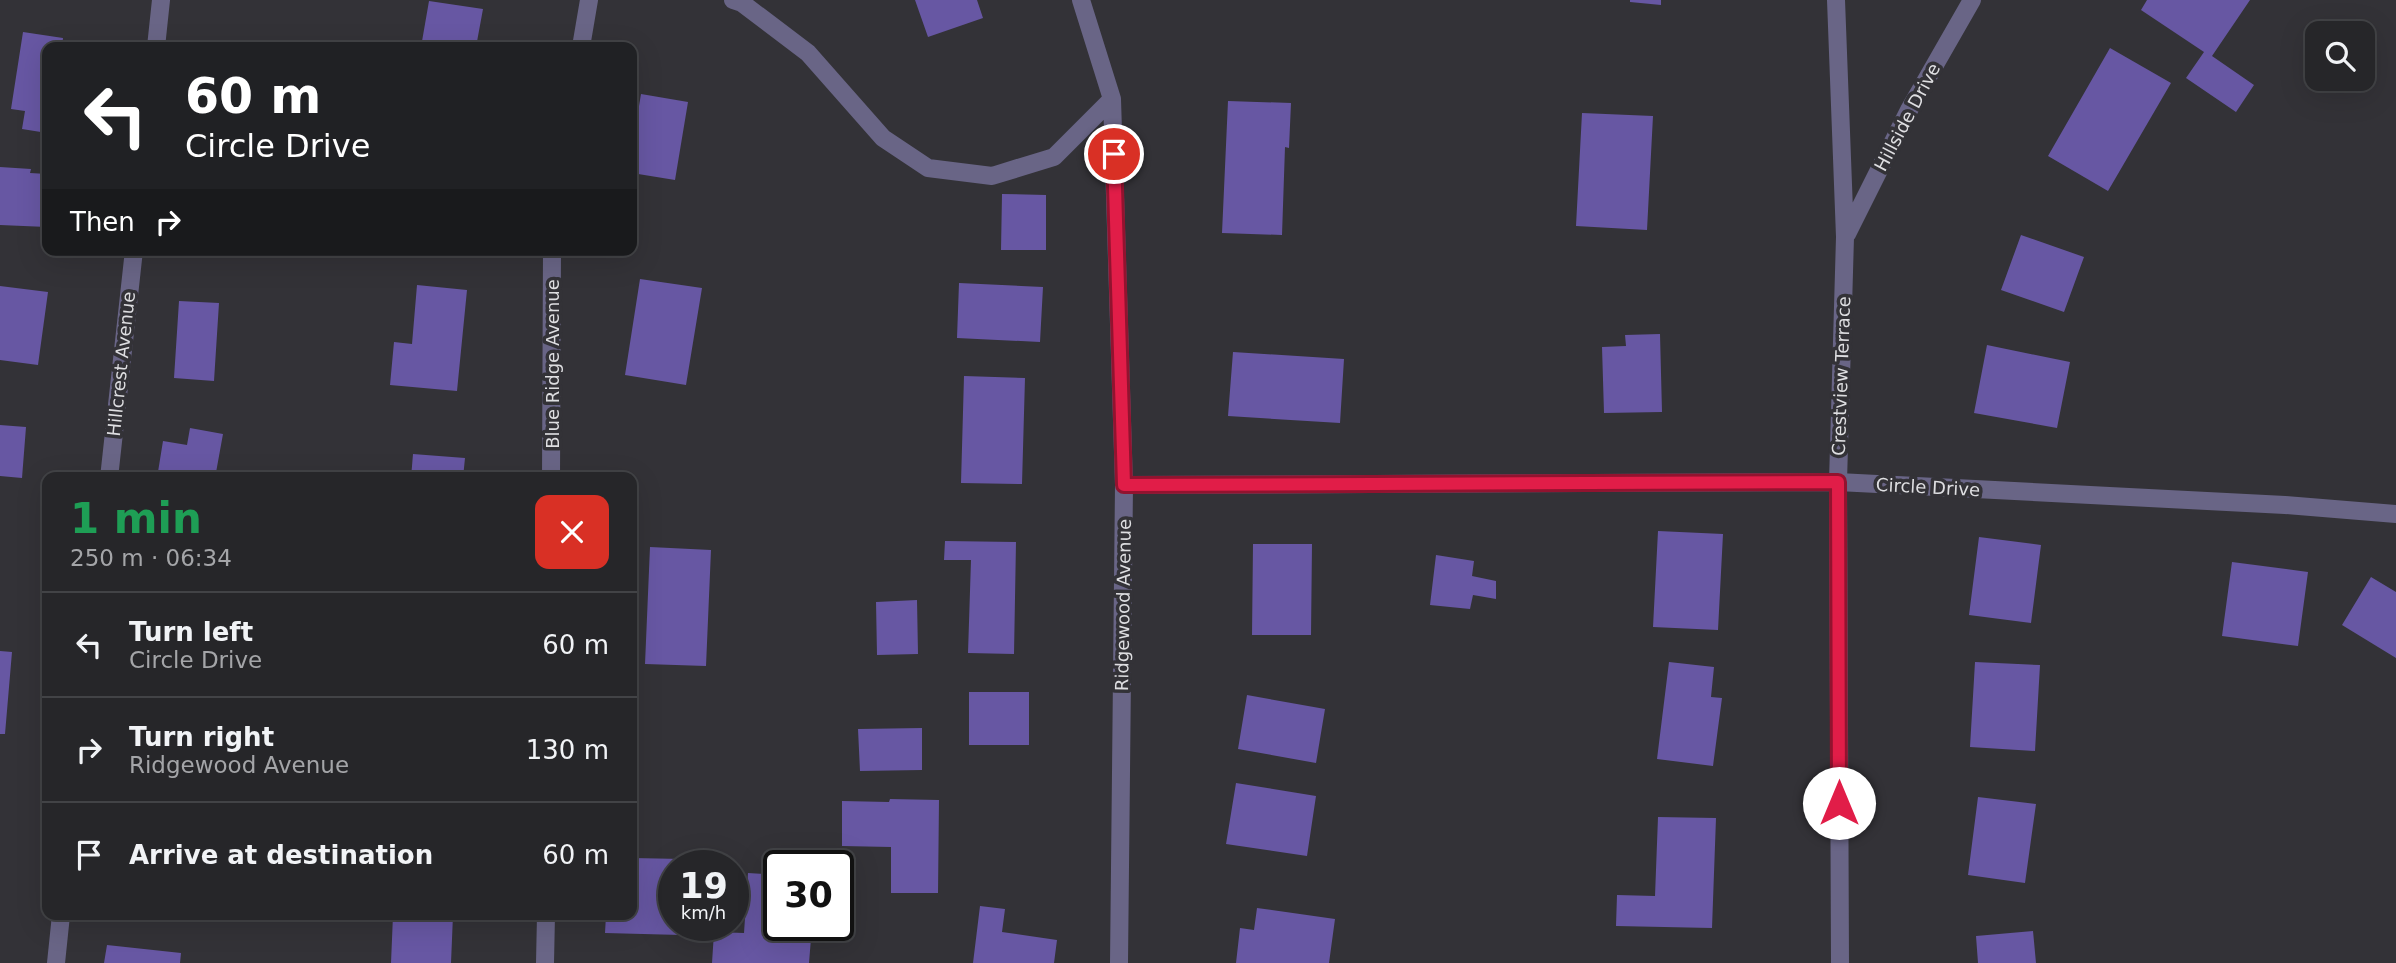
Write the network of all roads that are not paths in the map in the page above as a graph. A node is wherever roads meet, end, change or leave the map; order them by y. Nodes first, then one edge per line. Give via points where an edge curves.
1 (161, 0) edge
2 (589, 0) edge
3 (733, 0) edge
4 (1081, 0) edge
5 (1836, 0) edge
6 (1972, 0) edge
7 (157, 42) edge
8 (582, 42) edge
9 (1112, 99) junction
10 (1845, 237) junction
11 (133, 256) edge
12 (552, 256) edge
13 (110, 472) edge
14 (551, 472) edge
15 (1838, 482) junction
16 (1124, 485) junction
17 (2396, 514) edge
18 (60, 920) edge
19 (546, 920) edge
20 (56, 963) edge
21 (545, 963) edge
22 (1119, 963) edge
23 (1840, 963) edge

1 - 7 street
2 - 8 street
3 - 9 street via 808,53 883,138 928,167 992,176 1054,157
4 - 9 street, Ridgewood Avenue
5 - 10 street, Crestview Terrace
6 - 10 street, Hillside Drive via 1909,110
9 - 16 street, Ridgewood Avenue
10 - 15 street, Crestview Terrace
11 - 13 street, Hillcrest Avenue
12 - 14 street, Blue Ridge Avenue
15 - 16 street, Circle Drive
15 - 17 street, Circle Drive
15 - 23 street, Crestview Terrace
16 - 22 street, Ridgewood Avenue
18 - 20 street
19 - 21 street

